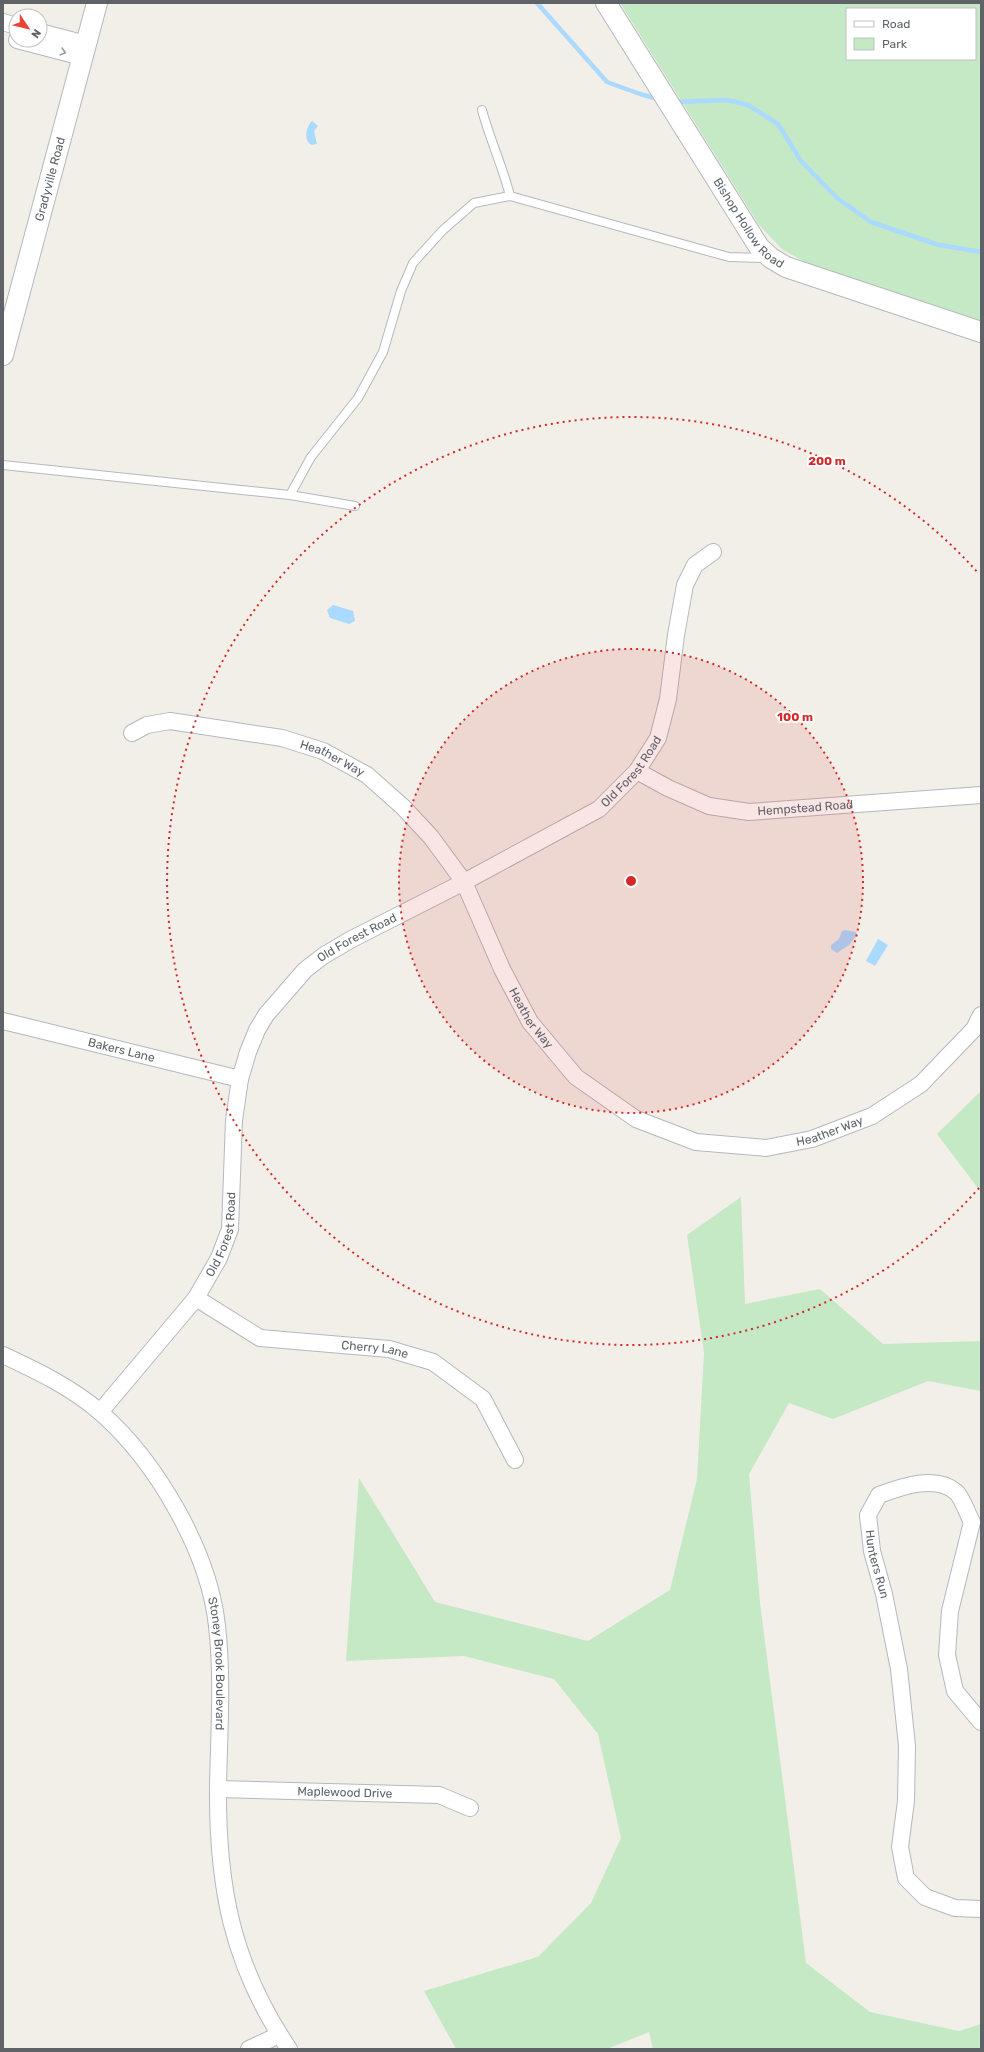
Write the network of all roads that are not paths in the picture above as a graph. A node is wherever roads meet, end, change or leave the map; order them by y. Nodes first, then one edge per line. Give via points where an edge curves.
1 (97, 3) edge
2 (606, 3) edge
3 (48, 35) edge
4 (48, 45) edge
5 (84, 50) junction
6 (482, 110) dead end
7 (510, 196) junction
8 (772, 258) junction
9 (981, 332) edge
10 (3, 355) edge
11 (3, 465) edge
12 (290, 495) junction
13 (355, 506) dead end
14 (713, 552) dead end
15 (132, 733) dead end
16 (637, 771) junction
17 (981, 795) edge
18 (464, 882) junction
19 (981, 1015) edge
20 (3, 1021) edge
21 (240, 1079) junction
22 (196, 1298) junction
23 (3, 1355) edge
24 (100, 1412) junction
25 (515, 1460) dead end
26 (981, 1722) edge
27 (218, 1789) junction
28 (470, 1808) dead end
29 (981, 1909) edge
30 (279, 2035) junction
31 (249, 2049) edge
32 (289, 2049) edge

1 - 5 street, Gradyville Road
2 - 8 street, Bishop Hollow Road via 759,247
3 - 5 street
4 -> 5 street
5 - 10 street, Gradyville Road
6 - 7 lane
7 - 8 lane via 729,257
7 - 12 lane via 474,202 412,263 383,352 358,398 311,457
8 - 9 street, Bishop Hollow Road via 786,266
11 - 12 lane
12 - 13 lane
14 - 16 street, Old Forest Road via 695,565 685,585 673,650 668,700 658,738
15 - 18 street, Heather Way via 147,725 170,721 282,738 323,751 367,775 403,807 432,837
16 - 17 street, Hempstead Road via 709,806 749,812
16 - 18 street, Old Forest Road via 599,809
18 - 19 street, Heather Way via 502,969 530,1022 576,1077 636,1119 696,1142 766,1148 812,1139 872,1116 921,1084 974,1030
18 - 21 street, Old Forest Road via 350,940 305,970 278,1000 257,1030
20 - 21 street, Bakers Lane
21 - 22 street, Old Forest Road via 234,1120 230,1229 219,1258
22 - 24 street, Old Forest Road
22 - 25 street, Cherry Lane via 260,1338 389,1349 433,1362 483,1399
23 - 24 street, Stoney Brook Boulevard via 57,1381
24 - 27 street, Stoney Brook Boulevard via 145,1459 164,1485 201,1563 217,1625 220,1689
26 - 29 street, Hunters Run via 955,1691 947,1655 950,1611 972,1522 956,1492 936,1483 905,1485 879,1495 868,1515 872,1551 884,1594 899,1669 907,1746 906,1801 900,1847 906,1878 925,1898 955,1908
27 - 28 street, Maplewood Drive via 439,1795
27 - 30 street, Stoney Brook Boulevard via 221,1874 227,1908 249,1979
30 - 31 street
30 - 32 street, Stoney Brook Boulevard

